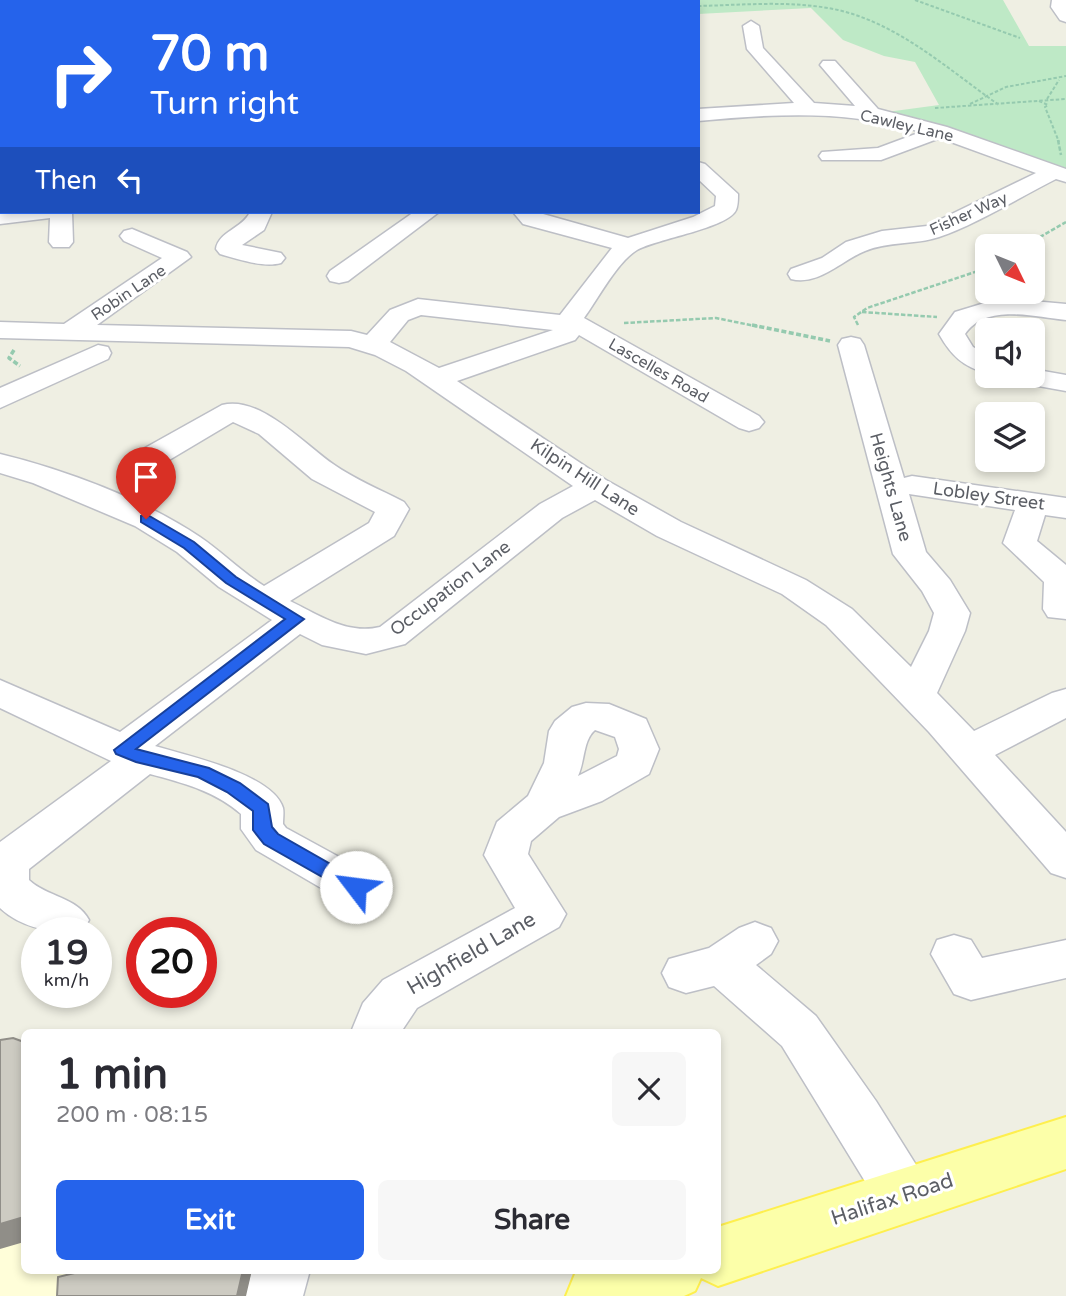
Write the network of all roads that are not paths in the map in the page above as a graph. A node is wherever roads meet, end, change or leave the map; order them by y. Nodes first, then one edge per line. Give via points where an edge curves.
1 (1060, 0) edge
2 (1066, 17) edge
3 (751, 26) dead end
4 (829, 65) dead end
5 (808, 109) junction
6 (872, 114) junction
7 (700, 115) edge
8 (940, 131) junction
9 (843, 158) dead end
10 (700, 170) edge
11 (1060, 174) edge
12 (28, 214) edge
13 (61, 214) edge
14 (260, 214) edge
15 (425, 214) edge
16 (526, 214) edge
17 (0, 217) edge
18 (132, 236) dead end
19 (61, 242) dead end
20 (629, 245) junction
21 (273, 258) dead end
22 (774, 267) dead end
23 (339, 276) dead end
24 (1066, 312) edge
25 (574, 325) junction
26 (14, 331) edge
27 (69, 332) junction
28 (851, 345) road end
29 (372, 346) junction
30 (98, 353) dead end
31 (975, 358) edge
32 (438, 378) junction
33 (1045, 379) edge
34 (1066, 383) edge
35 (0, 399) edge
36 (749, 422) dead end
37 (135, 434) dead end
38 (0, 463) edge
39 (912, 485) dead end
40 (594, 487) junction
41 (1050, 505) edge
42 (1061, 609) dead end
43 (280, 610) junction
44 (0, 693) edge
45 (917, 694) junction
46 (1066, 702) edge
47 (969, 751) junction
48 (133, 754) junction
49 (544, 806) dead end
50 (1066, 860) edge
51 (356, 887) dead end
52 (59, 917) edge
53 (954, 954) dead end
54 (721, 959) dead end
55 (1066, 959) edge
56 (377, 1029) edge
57 (1066, 1143) edge
58 (904, 1195) junction
59 (721, 1255) edge
60 (280, 1274) edge
61 (662, 1274) edge
62 (274, 1296) edge
63 (597, 1296) edge

1 - 2 street
3 - 5 street via 755,49
4 - 6 street
5 - 6 street, Cawley Lane
5 - 7 street, Cawley Lane
6 - 8 street, Cawley Lane
8 - 9 street via 881,154
8 - 11 street, Cawley Lane
10 - 20 street via 727,194 726,209
11 - 22 street, Fisher Way via 932,233 882,238 854,247 797,283
12 - 17 street
13 - 19 street
14 - 21 street via 256,225 228,244 228,250
15 - 23 street
16 - 20 street
18 - 27 street, Robin Lane via 179,257
20 - 25 street via 615,257
24 - 31 street via 1001,306 962,319 952,334 963,352
25 - 29 street via 418,307 399,315
25 - 32 street via 566,334
25 - 36 street, Lascelles Road
26 - 27 street, Kilpin Hill Lane
27 - 29 street, Kilpin Hill Lane via 351,339
28 - 45 street, Heights Lane via 910,554 938,587 952,613
29 - 32 street, Kilpin Hill Lane
30 - 35 street
32 - 40 street, Kilpin Hill Lane
33 - 34 street
37 - 43 street via 151,458 225,408 269,428 323,472 393,509 382,529
38 - 43 street, Occupation Lane via 44,476 146,519
39 - 41 street, Lobley Street
40 - 43 street, Occupation Lane via 551,511 392,636 366,642 335,638
40 - 45 street, Kilpin Hill Lane via 806,595 839,617
41 - 42 street via 1020,544 1061,579
43 - 48 street
44 - 48 street
45 - 47 street, Kilpin Hill Lane
46 - 47 street
47 - 50 street, Kilpin Hill Lane
48 - 51 street via 203,772 233,788 262,808 262,830 271,839
48 - 52 street via 13,856 7,869 6,886 22,901
49 - 56 street, Highfield Lane via 512,834 506,855 543,914 400,994
53 - 55 street via 971,980
54 - 58 street via 799,1031
57 - 58 main road, Halifax Road
58 - 59 main road, Halifax Road
60 - 62 street
61 - 63 main road

